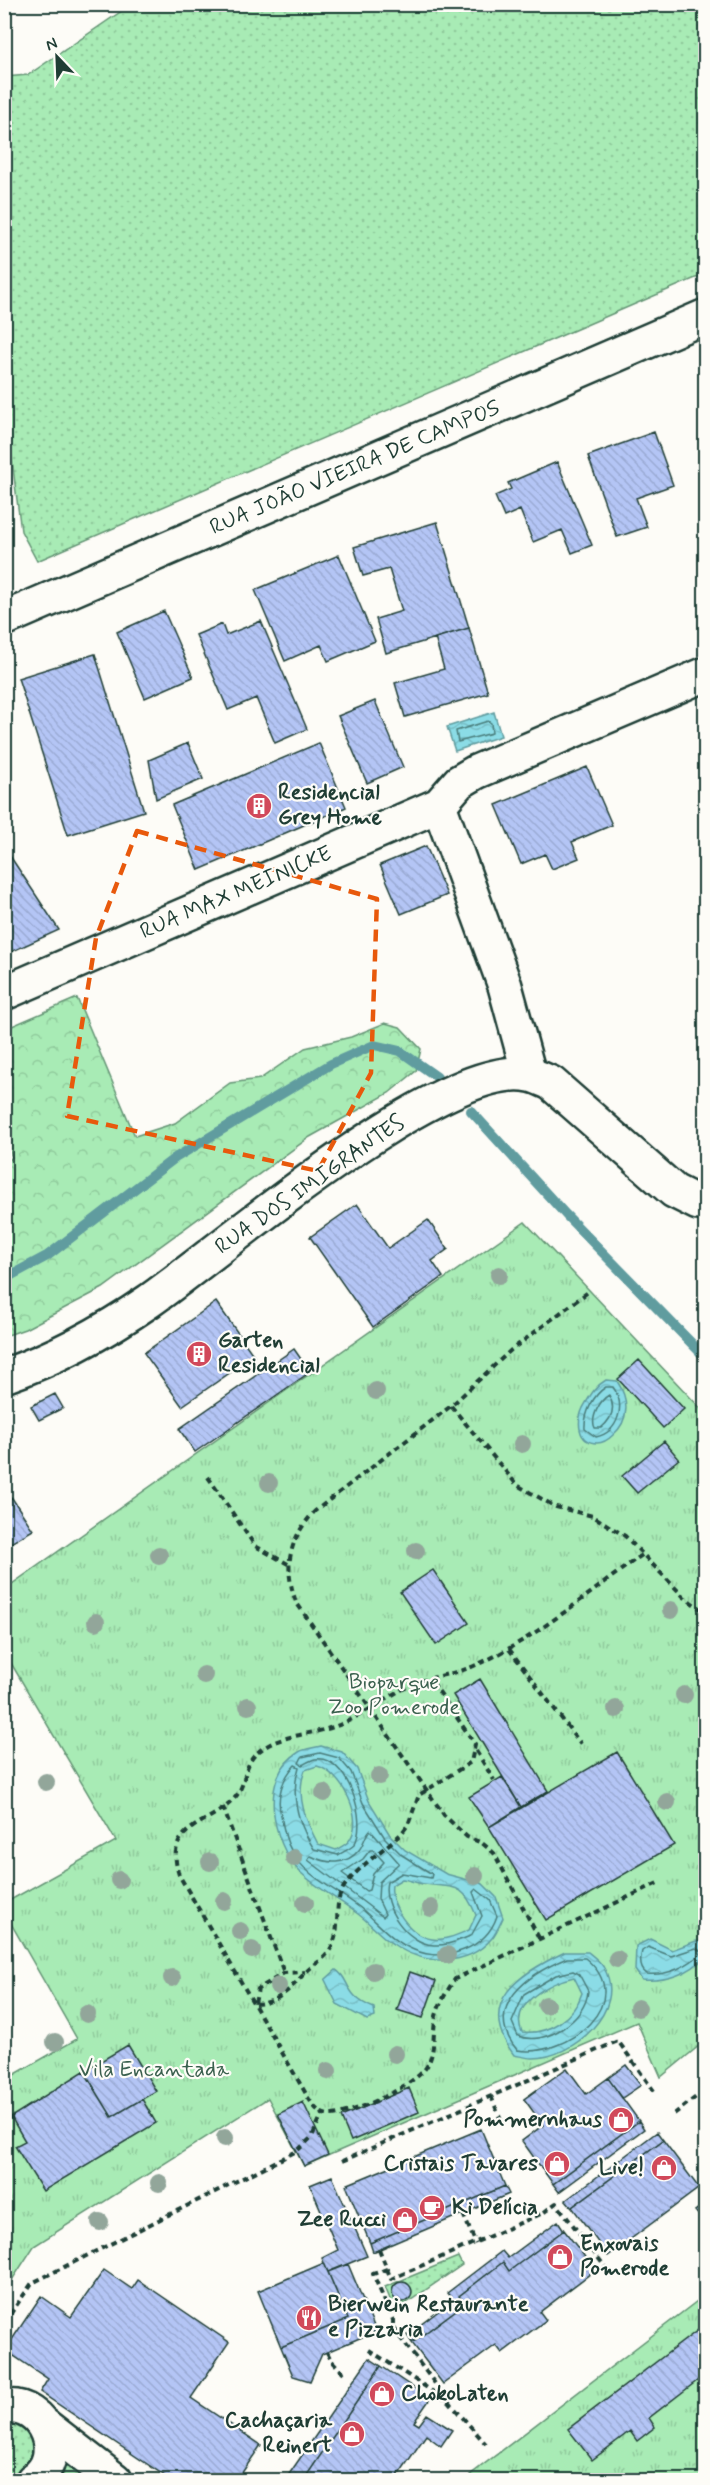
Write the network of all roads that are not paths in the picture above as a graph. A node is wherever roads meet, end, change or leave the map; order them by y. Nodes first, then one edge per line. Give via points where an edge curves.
1 (705, 316) edge
2 (4, 619) edge
3 (705, 674) edge
4 (439, 805) junction
5 (4, 993) edge
6 (529, 1074) junction
7 (705, 1203) edge
8 (4, 1376) edge
9 (6, 2406) edge
10 (44, 2424) junction
11 (33, 2481) edge
12 (115, 2481) edge

1 - 2 street, RUA JOÃO VIEIRA DE CAMPOS
3 - 4 street via 476,772 459,782
4 - 5 street, RUA MAX MEINICKE
4 - 6 street via 505,986
6 - 7 street via 550,1083 674,1191
6 - 8 street, RUA DOS IMIGRANTES via 500,1076 460,1088 416,1110 323,1171 149,1301 90,1339
9 - 10 street via 34,2414
10 - 11 street via 51,2446 49,2458
10 - 12 street

